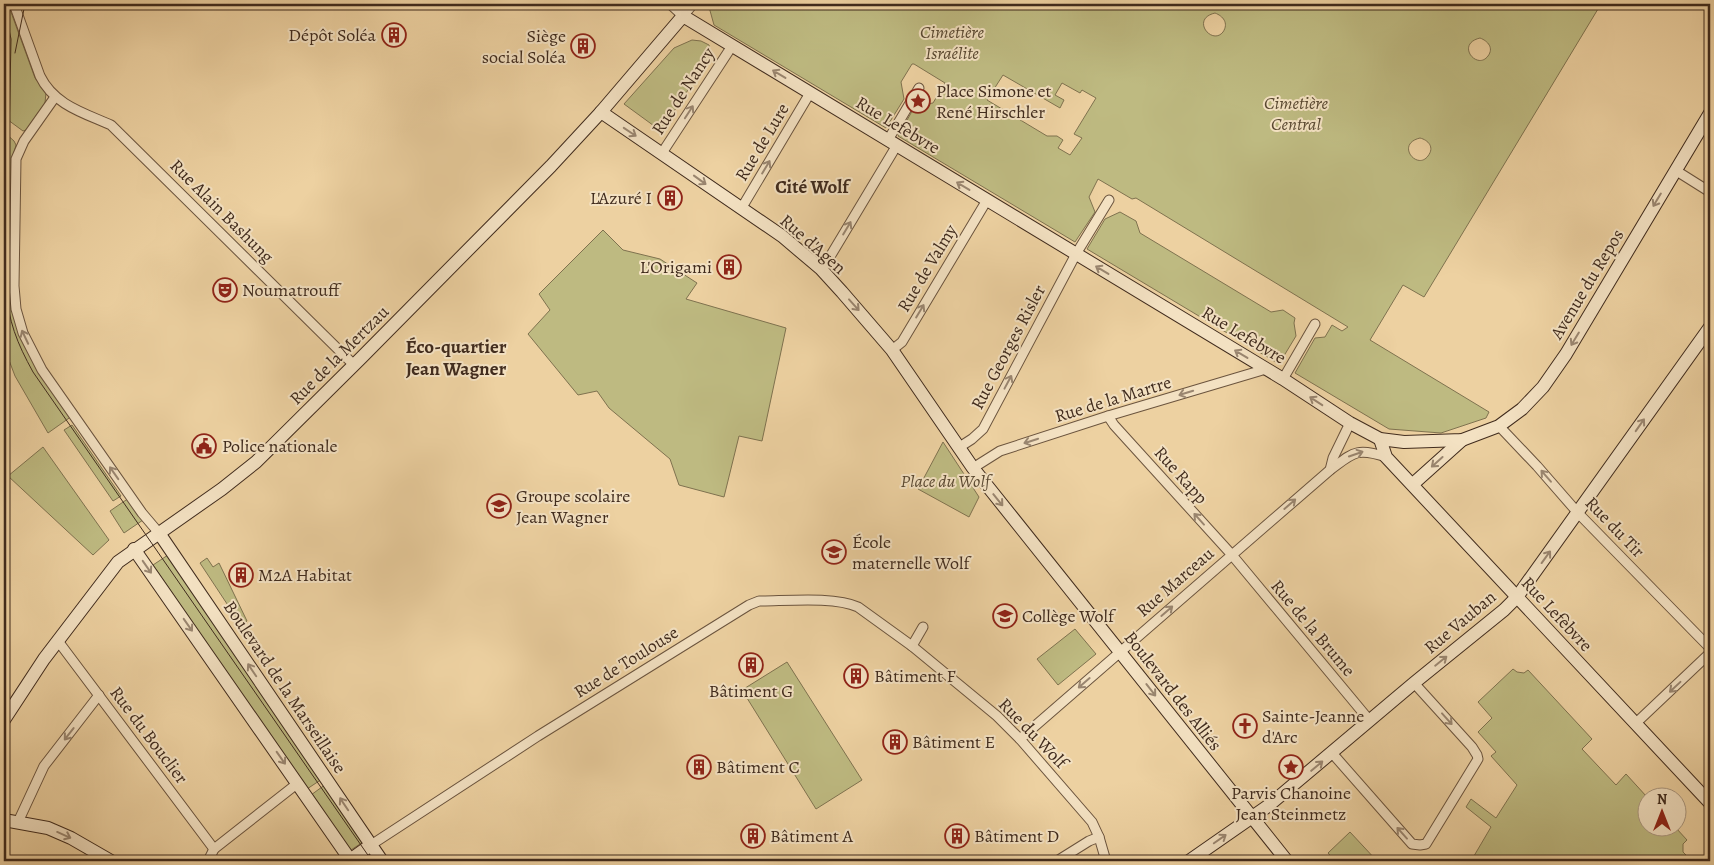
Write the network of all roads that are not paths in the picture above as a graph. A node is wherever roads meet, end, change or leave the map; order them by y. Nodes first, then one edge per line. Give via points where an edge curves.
1 (14, 4) edge
2 (670, 4) edge
3 (694, 4) edge
4 (683, 16) junction
5 (732, 46) junction
6 (919, 88) dead end
7 (810, 93) junction
8 (55, 97) junction
9 (601, 112) junction
10 (1710, 113) edge
11 (892, 143) junction
12 (662, 153) junction
13 (1675, 170) junction
14 (1710, 192) edge
15 (987, 200) junction
16 (1109, 200) dead end
17 (741, 208) junction
18 (1076, 254) junction
19 (821, 269) junction
20 (1315, 324) dead end
21 (1710, 327) edge
22 (892, 350) junction
23 (354, 366) junction
24 (1266, 369) junction
25 (1283, 379) junction
26 (1108, 416) junction
27 (1350, 423) junction
28 (1499, 426) junction
29 (1380, 439) junction
30 (1462, 440) junction
31 (958, 448) junction
32 (1386, 457) junction
33 (973, 468) junction
34 (1330, 470) junction
35 (1413, 484) junction
36 (1578, 513) junction
37 (159, 533) junction
38 (134, 549) junction
39 (1232, 555) junction
40 (1518, 597) junction
41 (923, 627) dead end
42 (58, 641) junction
43 (912, 646) junction
44 (1710, 648) edge
45 (1120, 651) junction
46 (1710, 653) edge
47 (1414, 683) junction
48 (99, 695) junction
49 (4, 720) edge
50 (1370, 721) junction
51 (1635, 724) junction
52 (1020, 738) junction
53 (1332, 754) junction
54 (298, 783) junction
55 (1710, 803) edge
56 (1251, 818) junction
57 (4, 820) edge
58 (18, 822) junction
59 (1099, 837) junction
60 (371, 845) junction
61 (214, 848) junction
62 (351, 860) edge
63 (109, 861) edge
64 (208, 861) edge
65 (382, 861) edge
66 (1057, 861) edge
67 (1106, 861) edge
68 (1189, 861) edge
69 (1287, 861) edge

1 - 8 street via 40,76
2 - 4 street, Rue Lefèbvre
3 - 4 street, Rue de la Mertzau
4 - 5 main road, Rue Lefèbvre
4 - 9 main road, Rue de la Mertzau
7 -> 5 main road, Rue Lefèbvre
12 -> 5 street, Rue de Nancy
6 - 11 street
7 - 11 main road, Rue Lefèbvre
17 -> 7 street, Rue de Lure
8 - 23 street, Rue Alain Bashung via 111,125
37 -> 8 street via 42,370 23,333 16,309 16,159 24,141
9 -> 12 main road, Rue d'Agen
9 - 23 main road, Rue de la Mertzau
10 - 13 main road, Avenue du Repos
15 -> 11 main road, Rue Lefèbvre
19 -> 11 street
12 -> 17 main road, Rue d'Agen
13 - 14 street
13 -> 28 main road, Avenue du Repos via 1566,354 1543,387 1522,409
15 - 18 main road, Rue Lefèbvre
22 -> 15 street, Rue de Valmy via 902,342
16 - 18 street, Rue Georges Risler
17 - 19 main road, Rue d'Agen via 782,236
24 -> 18 main road, Rue Lefèbvre
31 -> 18 street, Rue Georges Risler via 983,429
19 -> 22 main road, Rue d'Agen
20 - 25 street
36 -> 21 main road, Rue Vauban
22 - 31 main road, Rue d'Agen
23 - 37 main road, Rue de la Mertzau via 256,462
24 - 25 main road, Rue Lefèbvre
24 -> 26 street, Rue de la Martre
27 -> 25 main road, Rue Lefèbvre
26 -> 33 street, Rue de la Martre via 1000,451
39 -> 26 street, Rue Rapp
27 - 29 main road, Rue Lefèbvre
27 - 34 street, Rue Marceau
28 - 30 main road, Avenue du Repos
36 -> 28 street, Rue du Tir
29 - 30 main road, Avenue du Repos via 1404,442
29 - 32 main road, Rue Lefèbvre
30 -> 35 main road, Avenue du Repos
31 - 33 main road, Boulevard des Alliés
34 -> 32 street, Rue Marceau via 1353,453 1365,451
32 - 35 main road, Rue Lefèbvre
33 -> 45 main road, Boulevard des Alliés
39 -> 34 street, Rue Marceau
35 - 40 main road, Rue Lefèbvre
40 -> 36 main road, Rue Vauban
36 - 44 street, Rue du Tir
37 - 38 main road, Rue de la Mertzau
60 -> 37 main road, Boulevard de la Marseillaise
38 - 42 main road, Rue de la Mertzau via 118,562
38 -> 54 main road
45 -> 39 street, Rue Marceau
39 - 50 street, Rue de la Brume
47 -> 40 main road, Rue Vauban
40 - 51 main road, Rue Lefèbvre
41 - 43 street
42 - 48 street, Rue du Bouclier
42 - 49 main road, Rue de la Mertzau
43 - 52 street, Rue du Wolf
43 - 60 street, Rue de Toulouse via 849,603 754,602 538,736
45 -> 52 street, Rue Marceau
45 -> 56 main road, Boulevard des Alliés
46 -> 51 street
47 - 50 main road, Rue Vauban
47 -> 53 street via 1472,747 1478,759 1426,844 1412,844
48 -> 58 street via 44,766
48 - 61 street, Rue du Bouclier
50 - 53 main road, Rue Vauban
51 - 55 main road, Rue Lefèbvre
52 - 59 street, Rue du Wolf via 1092,822
56 -> 53 main road, Rue Vauban
54 - 61 street
54 - 62 main road
68 -> 56 main road, Rue Vauban
56 - 69 main road, Boulevard des Alliés
57 - 58 main road
58 -> 63 main road via 48,828
59 - 66 street
59 - 67 street, Rue du Wolf
60 - 62 main road
60 - 65 main road, Boulevard de la Marseillaise
61 - 64 street

